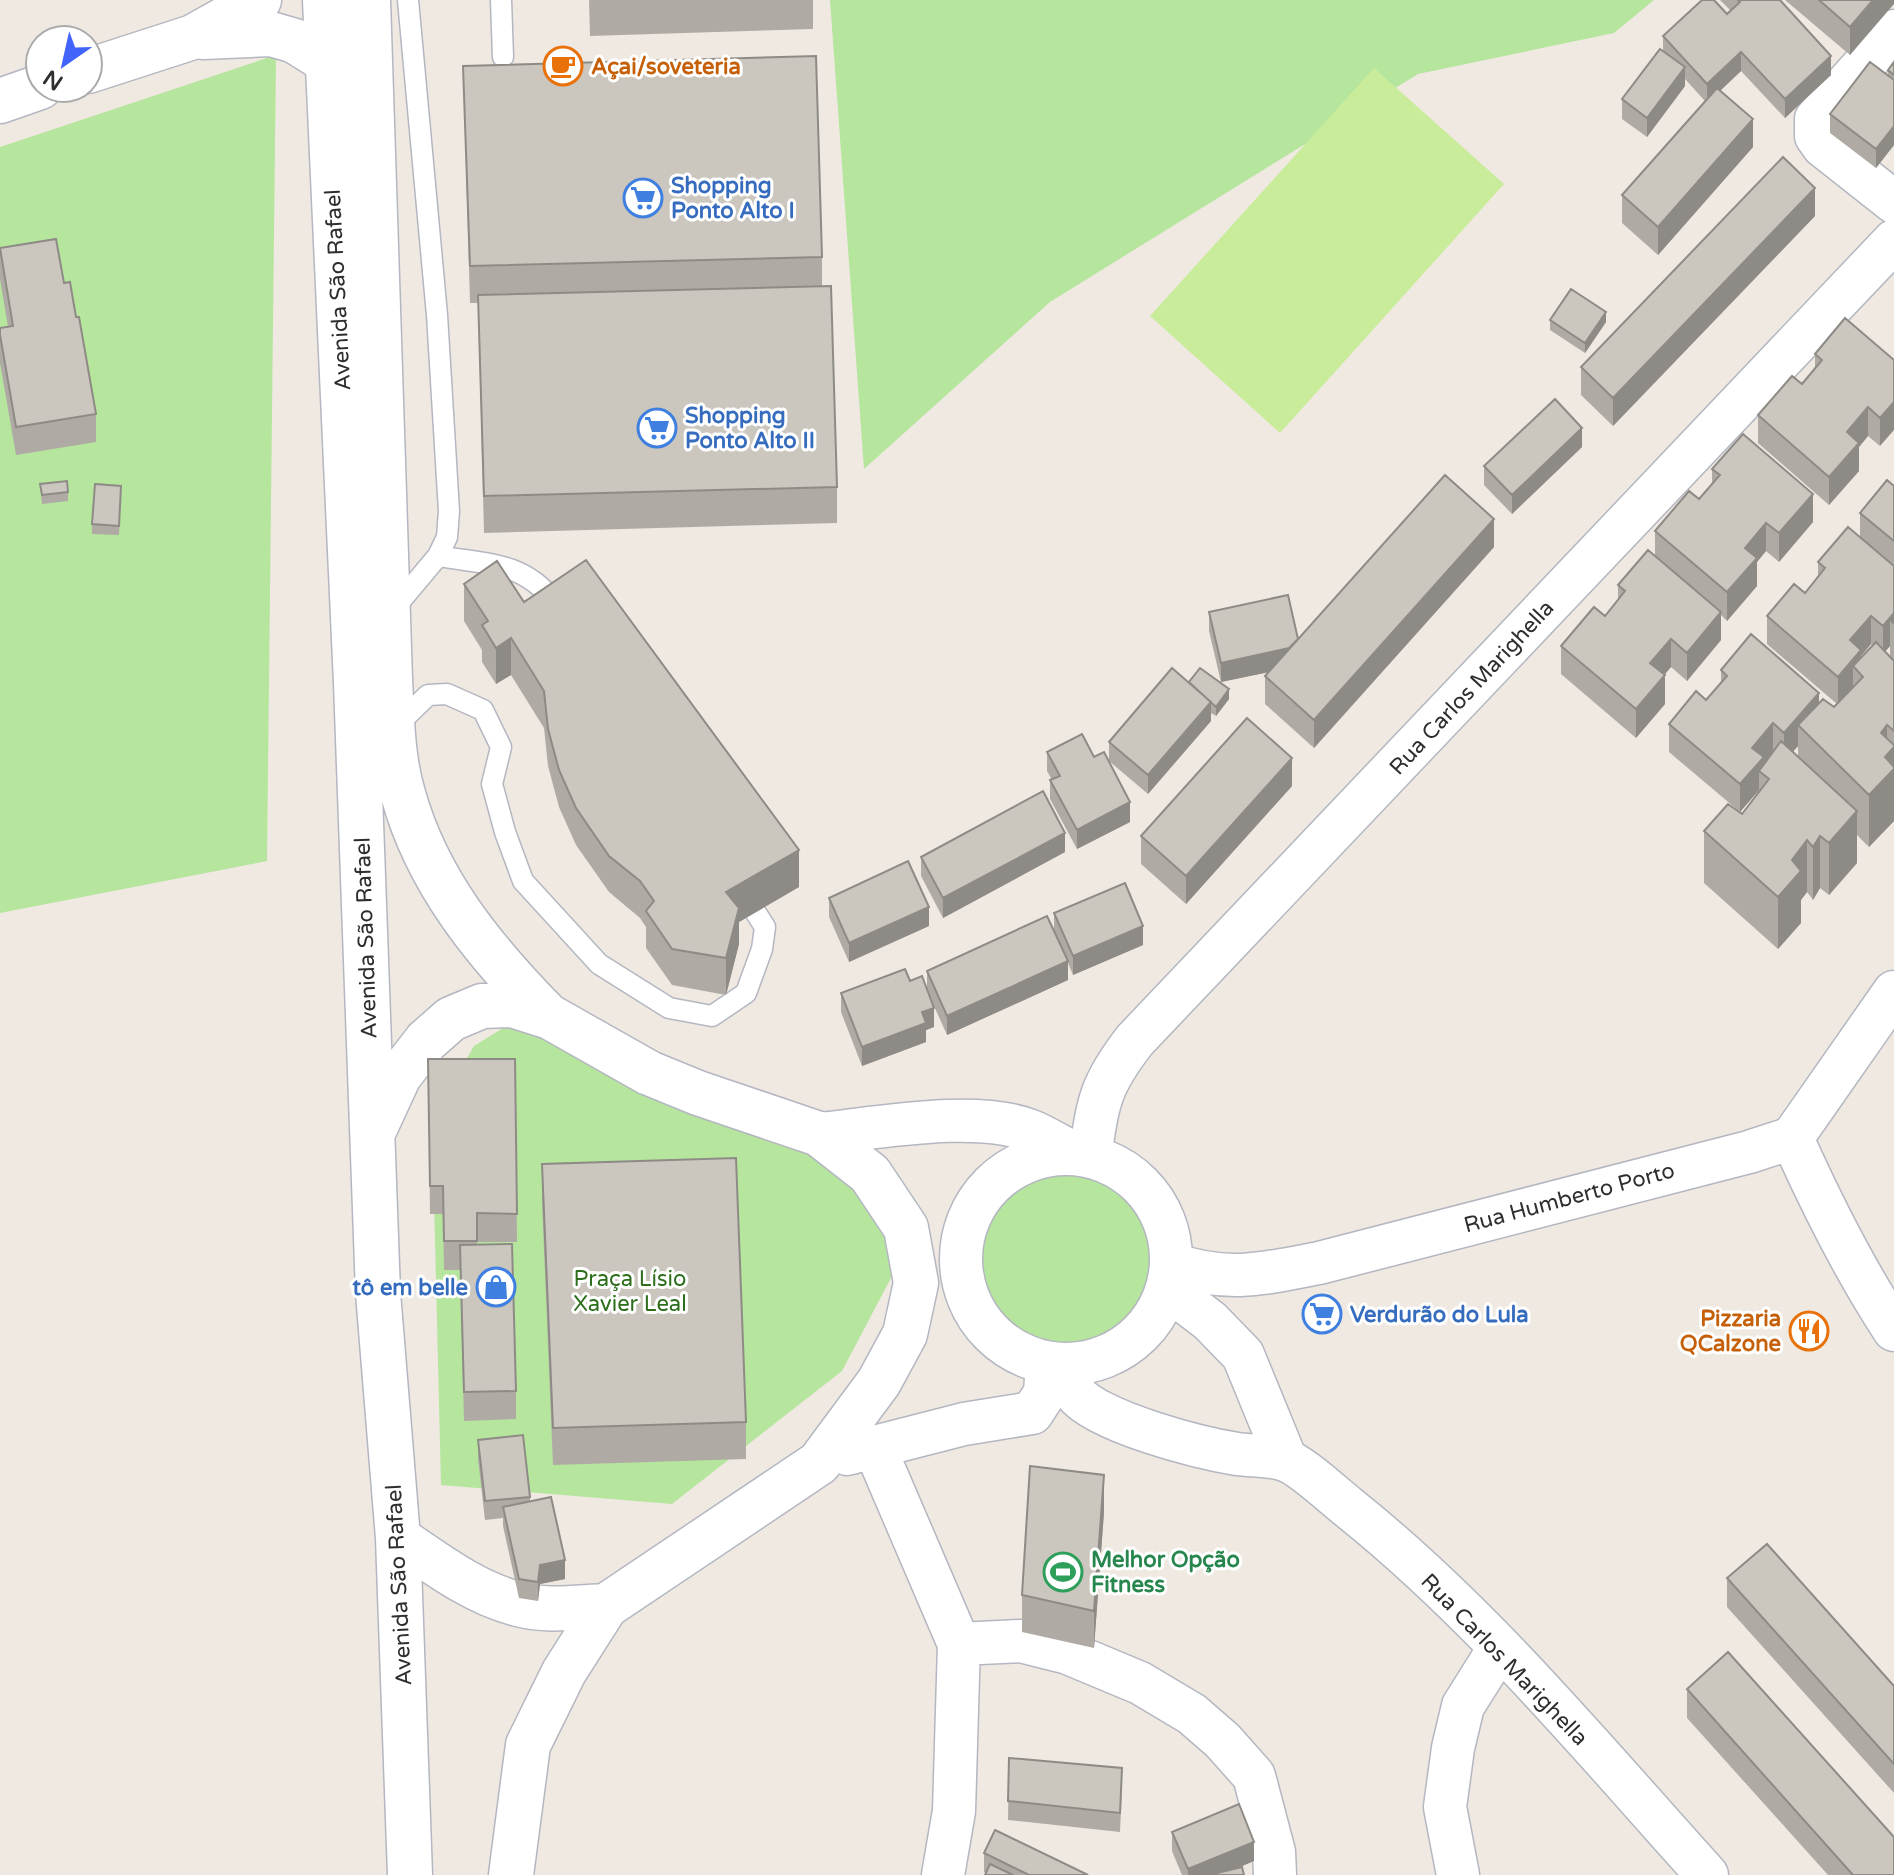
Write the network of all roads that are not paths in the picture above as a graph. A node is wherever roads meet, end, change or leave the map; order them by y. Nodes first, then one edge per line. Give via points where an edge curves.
1 (259, 0) edge
2 (325, 0) edge
3 (368, 0) edge
4 (408, 0) edge
5 (501, 0) edge
6 (1894, 31) edge
7 (193, 37) junction
8 (503, 57) dead end
9 (327, 61) junction
10 (104, 66) edge
11 (24, 93) edge
12 (0, 101) edge
13 (1894, 202) edge
14 (1894, 241) edge
15 (438, 556) junction
16 (389, 616) junction
17 (566, 619) edge
18 (393, 728) junction
19 (730, 873) edge
20 (1894, 992) edge
21 (550, 1017) junction
22 (372, 1134) junction
23 (819, 1134) junction
24 (1792, 1138) junction
25 (1083, 1156) junction
26 (1170, 1276) junction
27 (1894, 1330) edge
28 (1056, 1364) junction
29 (874, 1446) junction
30 (1286, 1460) junction
31 (819, 1463) junction
32 (398, 1538) junction
33 (606, 1606) junction
34 (959, 1644) junction
35 (1500, 1647) junction
36 (410, 1875) edge
37 (511, 1875) edge
38 (943, 1875) edge
39 (1275, 1875) edge
40 (1458, 1875) edge
41 (1707, 1875) edge

1 - 7 main road
2 - 9 main road, Avenida São Rafael
3 - 16 main road, Avenida São Rafael
4 - 15 lane via 449,511 447,537
5 - 8 lane
6 - 13 street via 1816,119 1816,136
7 - 9 main road via 271,34 295,41
7 - 10 main road
9 - 22 main road, Avenida São Rafael
11 - 12 main road
14 - 25 street, Rua Carlos Marighella via 1135,1040 1109,1073
15 - 16 lane
15 - 17 lane via 522,571 549,592
16 - 18 main road, Avenida São Rafael
18 - 19 lane via 428,695 447,694 483,710 501,747 492,784 523,881 599,964 669,1008 712,1016 746,993 765,927
18 - 21 main road, Avenida São Rafael via 402,793 440,882 503,970
20 - 24 street
21 - 22 main road via 512,1005 482,1006 451,1019 399,1076
21 - 23 main road via 649,1073
22 - 32 main road, Avenida São Rafael via 378,1293
23 - 25 street via 962,1120 995,1122 1031,1130
23 - 31 main road via 870,1174 906,1228 916,1283 905,1334 879,1382
24 - 26 street, Rua Humberto Porto via 1319,1263 1230,1277
24 - 27 street via 1859,1278
25 - 26 street via 1117,1167 1158,1208 1169,1235
25 - 28 street via 1046,1156 1018,1165 994,1182 964,1231 965,1288 976,1314 995,1337 1019,1353
26 - 28 street via 1153,1320 1129,1345 1099,1360
26 - 30 street via 1243,1355
28 - 29 street via 1032,1413
28 - 30 street via 1073,1390 1103,1414 1189,1443
29 - 31 street
29 - 34 street
30 - 35 street, Rua Carlos Marighella via 1382,1534
31 - 33 main road
32 - 33 main road via 457,1576 520,1605
32 - 36 main road, Avenida São Rafael
33 - 37 main road via 564,1672 528,1745
34 - 38 street via 954,1811
34 - 39 street via 1021,1641 1068,1653 1140,1683 1192,1714 1254,1776
35 - 40 street via 1463,1706 1453,1748 1445,1807
35 - 41 street, Rua Carlos Marighella

